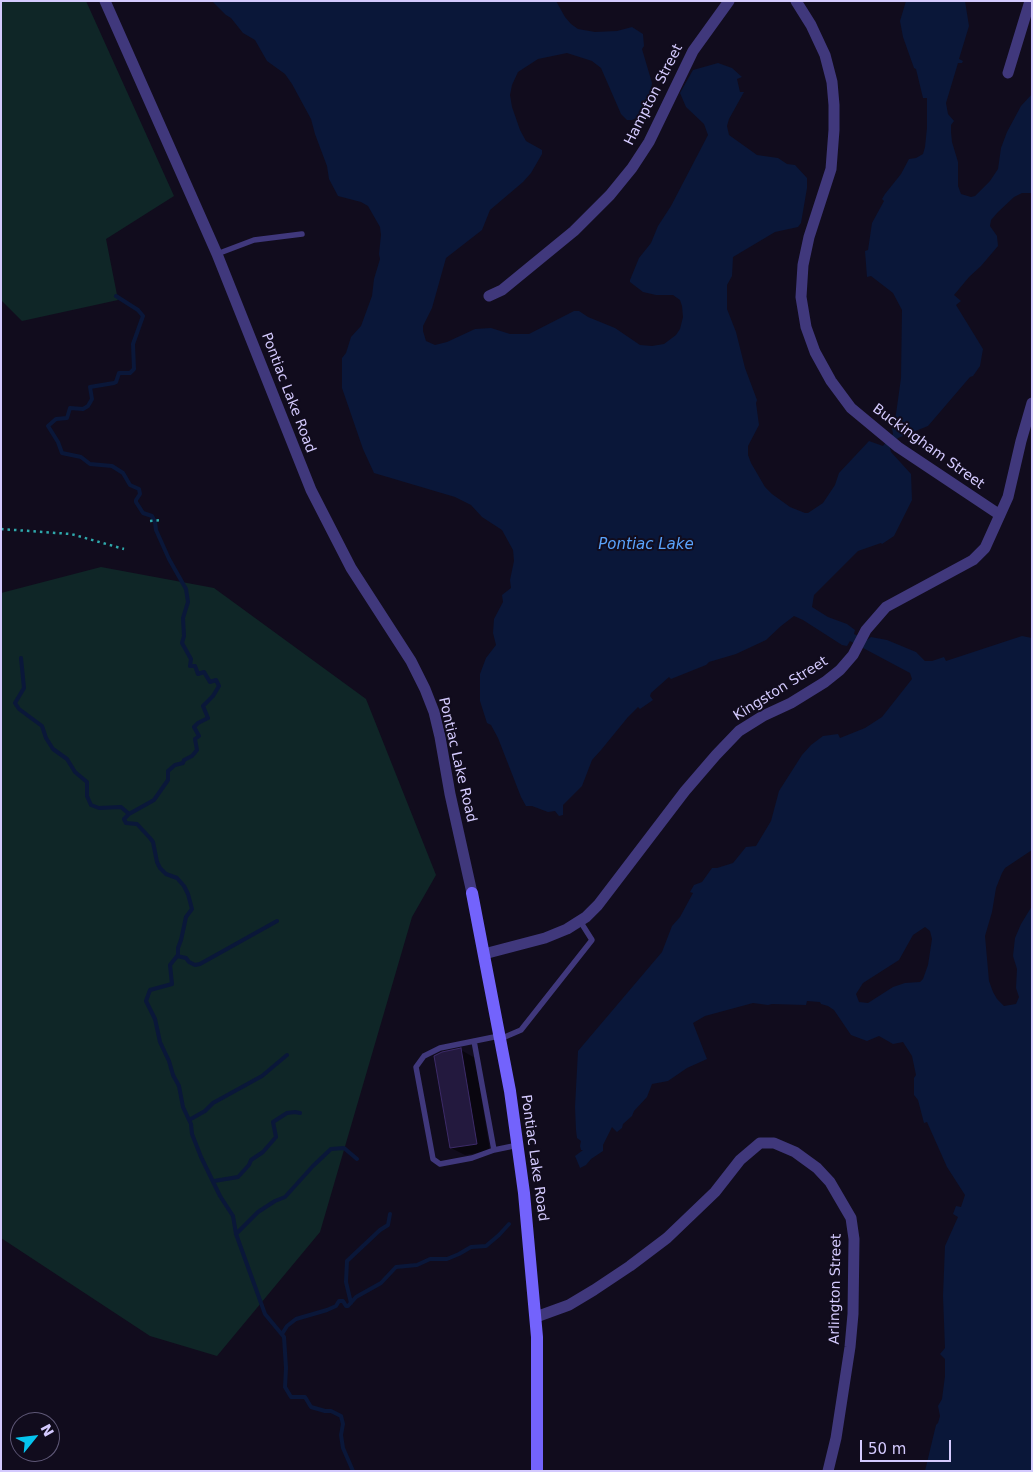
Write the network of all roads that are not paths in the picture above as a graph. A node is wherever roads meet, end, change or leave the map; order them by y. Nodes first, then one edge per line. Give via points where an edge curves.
1 (105, 1) edge
2 (729, 1) edge
3 (796, 1) edge
4 (1030, 1) edge
5 (1008, 72) dead end
6 (302, 234) dead end
7 (217, 254) junction
8 (489, 296) dead end
9 (1032, 403) edge
10 (1000, 515) junction
11 (472, 893) joint
12 (580, 921) junction
13 (484, 954) junction
14 (500, 1038) junction
15 (474, 1041) junction
16 (518, 1145) junction
17 (494, 1150) junction
18 (536, 1317) junction
19 (537, 1471) edge
20 (828, 1471) edge

1 - 7 street, Pontiac Lake Road
2 - 8 street, Hampton Street via 693,51 649,142 632,168 574,231 502,290
3 - 10 street, Buckingham Street via 825,55 834,105 831,169 803,265 801,297 806,327 815,352 851,408 898,447
4 - 5 street
6 - 7 lane via 254,240
7 - 11 street, Pontiac Lake Road via 310,490 351,568 411,661 425,689 440,737
9 - 10 street, Kingston Street via 1008,497
10 - 12 street, Kingston Street via 985,548 973,560 886,607 866,630 853,655 840,670 825,682 762,716 716,754 598,905
11 - 13 street, Pontiac Lake Road
12 - 13 street, Kingston Street via 545,938
12 - 14 lane via 592,940 521,1030
13 - 14 street, Pontiac Lake Road
14 - 15 lane
14 - 16 street, Pontiac Lake Road
15 - 17 lane
15 - 17 lane via 440,1048 424,1056 416,1067 432,1159 440,1164
16 - 17 lane
16 - 18 street, Pontiac Lake Road
18 - 19 street, Pontiac Lake Road
18 - 20 street, Arlington Street via 569,1305 660,1243 715,1192 740,1160 760,1143 774,1143 795,1152 830,1182 850,1218 854,1239 850,1347

